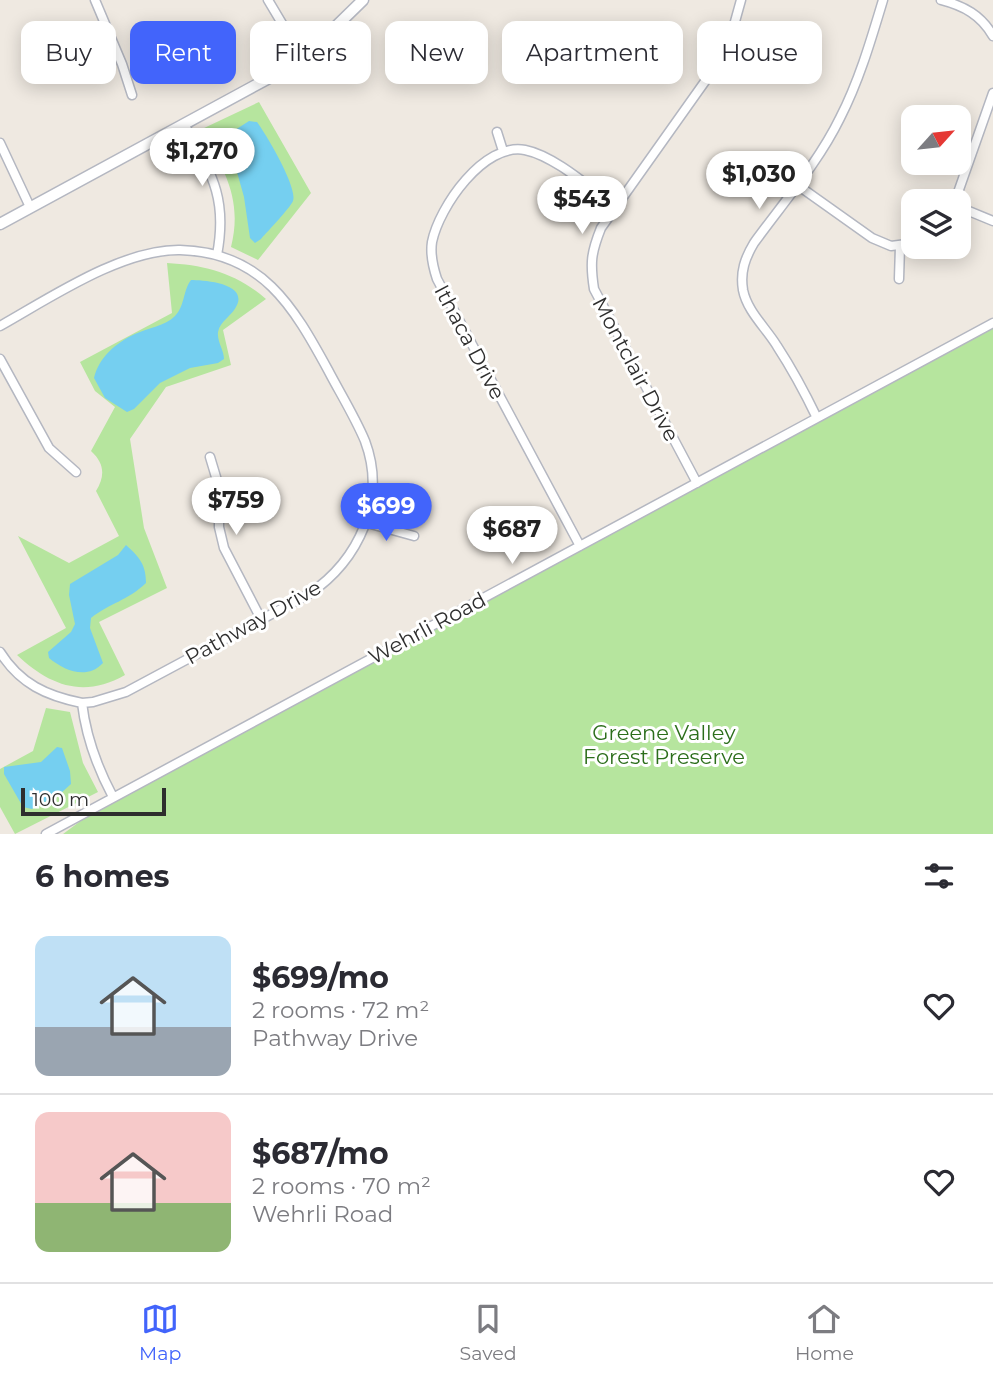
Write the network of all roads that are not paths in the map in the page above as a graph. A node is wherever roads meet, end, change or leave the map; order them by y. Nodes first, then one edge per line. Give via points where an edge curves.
1 (95, 0) edge
2 (268, 0) edge
3 (363, 0) edge
4 (741, 0) edge
5 (883, 0) edge
6 (941, 0) edge
7 (281, 21) edge
8 (343, 21) edge
9 (993, 36) edge
10 (258, 84) edge
11 (993, 93) edge
12 (132, 95) dead end
13 (184, 124) junction
14 (497, 132) dead end
15 (0, 143) edge
16 (503, 151) junction
17 (796, 184) junction
18 (959, 189) edge
19 (30, 207) junction
20 (615, 208) junction
21 (971, 211) edge
22 (993, 221) edge
23 (0, 224) edge
24 (901, 246) joint
25 (217, 254) junction
26 (899, 279) dead end
27 (993, 323) edge
28 (0, 326) edge
29 (0, 359) edge
30 (817, 418) junction
31 (210, 457) dead end
32 (76, 472) dead end
33 (697, 483) junction
34 (366, 523) junction
35 (414, 536) dead end
36 (580, 546) junction
37 (261, 619) junction
38 (0, 652) edge
39 (82, 703) junction
40 (113, 797) junction
41 (46, 834) edge

1 - 12 street
2 - 7 street
3 - 8 street
4 - 20 street, Montclair Drive via 723,56
5 - 17 street via 845,108
6 - 9 street via 968,9
10 - 13 street
11 - 18 street
13 - 19 street
13 - 25 street via 217,188 222,215
14 - 16 street
15 - 19 street
16 - 20 street via 522,149 541,155
16 - 36 street, Ithaca Drive via 476,169 443,212 432,243 433,269
17 - 24 street via 873,238
17 - 30 street via 747,255 743,292
19 - 23 street
20 - 33 street, Montclair Drive via 592,253 594,289
21 - 22 street
24 - 26 street
25 - 28 street via 178,250 136,256
25 - 34 street, Pathway Drive via 257,275 282,296 302,323 368,449 372,484
27 - 30 street, Wehrli Road
29 - 32 street via 49,448
30 - 33 street, Wehrli Road
31 - 37 street via 219,488 224,548
33 - 36 street, Wehrli Road
34 - 35 street
34 - 37 street, Pathway Drive via 355,548 330,578
36 - 40 street, Wehrli Road
37 - 39 street, Pathway Drive via 126,692
38 - 39 street via 33,686
39 - 40 street via 89,742
40 - 41 street, Wehrli Road

